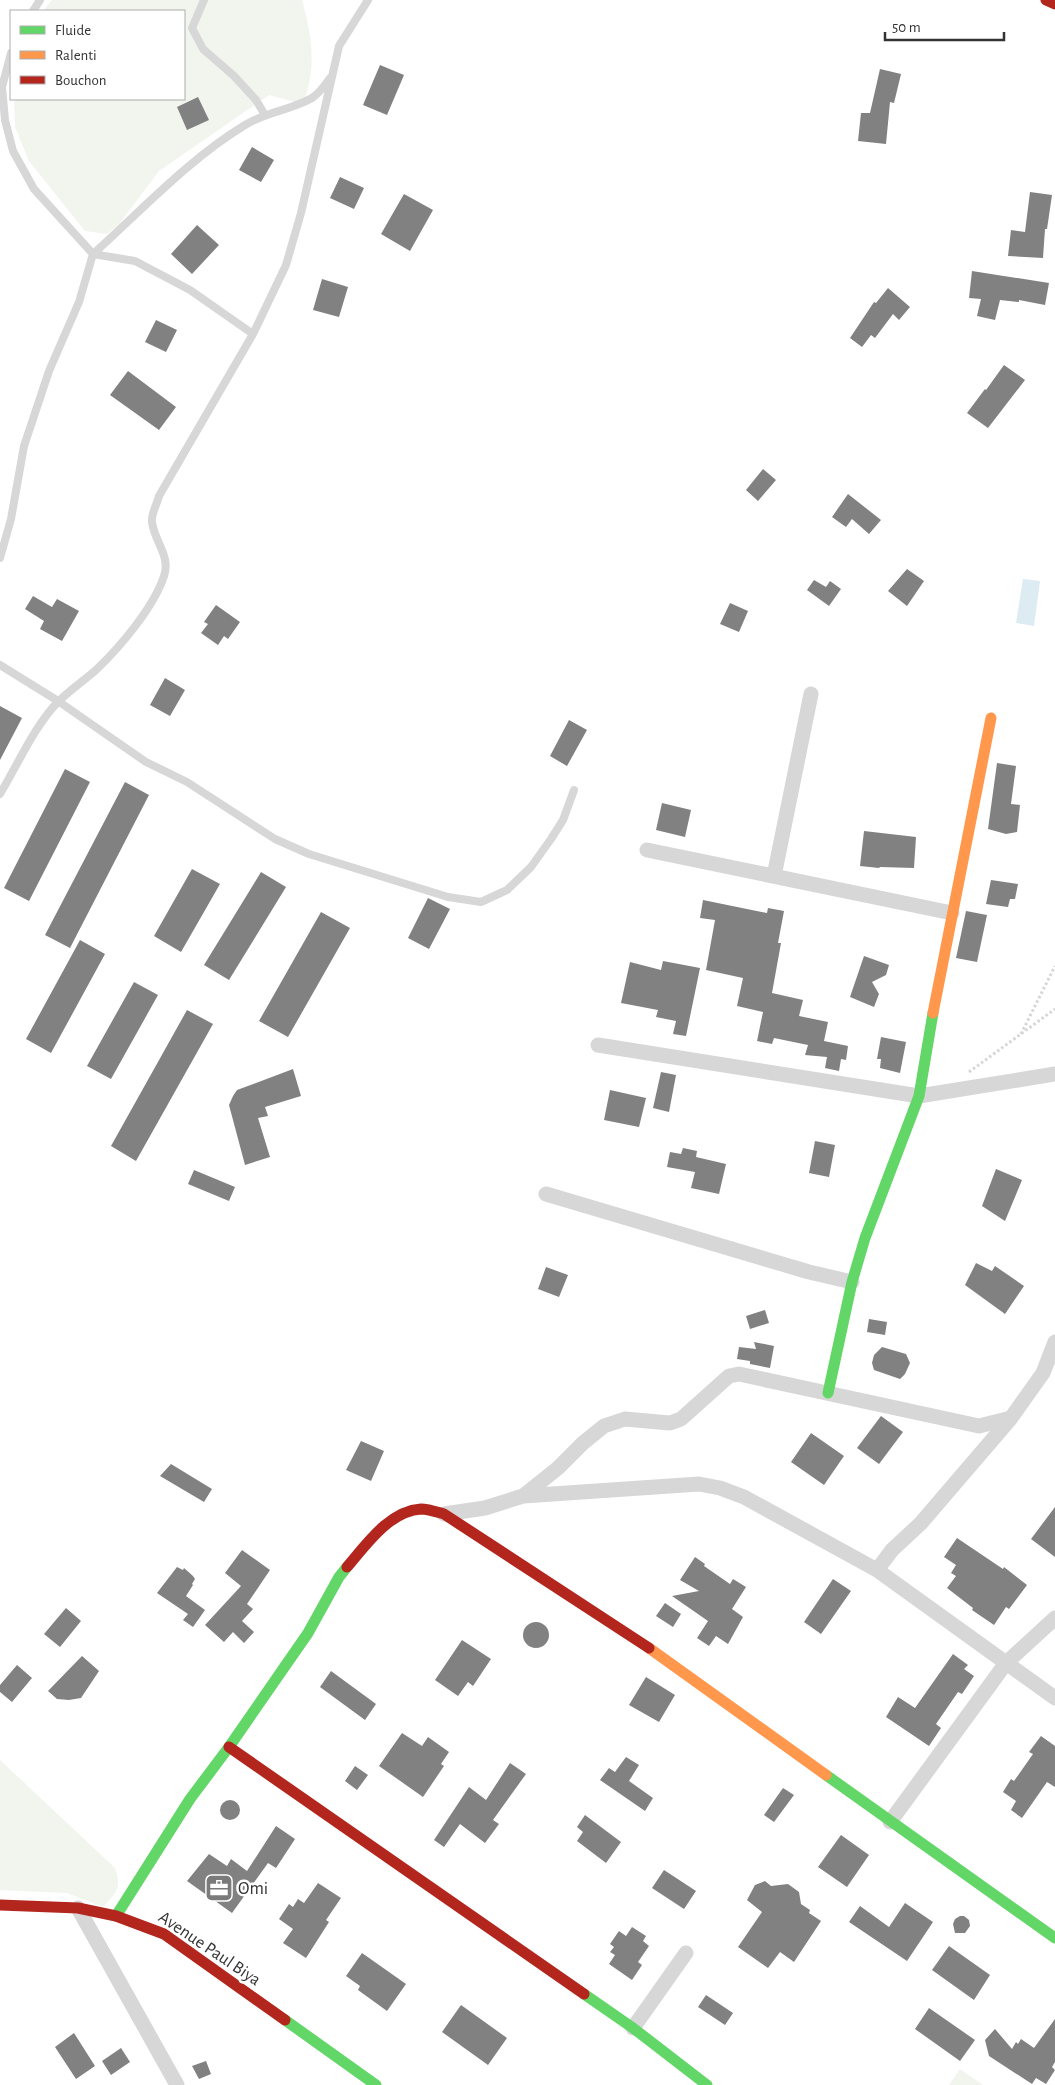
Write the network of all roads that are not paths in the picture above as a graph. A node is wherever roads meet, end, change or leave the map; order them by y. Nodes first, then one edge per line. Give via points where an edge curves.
1 (204, 0) edge
2 (368, 0) edge
3 (1046, 0) edge
4 (1055, 4) edge
5 (10, 57) edge
6 (333, 74) junction
7 (264, 115) junction
8 (93, 254) junction
9 (253, 334) junction
10 (0, 558) edge
11 (0, 665) edge
12 (811, 694) dead end
13 (58, 701) junction
14 (991, 718) dead end
15 (574, 790) dead end
16 (0, 794) edge
17 (647, 850) dead end
18 (774, 876) junction
19 (952, 913) junction
20 (598, 1045) dead end
21 (1055, 1074) edge
22 (919, 1096) junction
23 (546, 1194) dead end
24 (852, 1282) junction
25 (1055, 1342) edge
26 (1051, 1375) edge
27 (828, 1393) junction
28 (1010, 1418) junction
29 (523, 1496) junction
30 (444, 1514) junction
31 (877, 1570) junction
32 (1055, 1618) edge
33 (1006, 1663) junction
34 (1055, 1698) edge
35 (229, 1747) junction
36 (890, 1822) junction
37 (0, 1905) edge
38 (78, 1908) junction
39 (116, 1916) junction
40 (1055, 1938) edge
41 (686, 1953) dead end
42 (633, 2028) junction
43 (177, 2085) edge
44 (376, 2085) edge
45 (707, 2085) edge

1 - 7 lane via 192,28 203,49 234,76 256,100
2 - 6 lane via 339,46
3 - 4 street
5 - 8 lane via 2,87 5,120 13,151 34,188
6 - 7 lane via 314,97
6 - 9 lane via 286,265
7 - 8 lane via 212,148
8 - 9 lane via 135,261 190,290
8 - 10 lane via 79,302 49,371 24,446 11,519
9 - 13 lane via 159,496 152,520 155,536 165,555 165,575 155,596 126,638 97,669
11 - 13 lane
12 - 18 street
13 - 15 lane via 146,762 187,782 275,839 309,854 448,897 481,902 507,890 531,867 551,839 563,820
13 - 16 lane
14 - 19 street
17 - 18 street
18 - 19 street
19 - 22 street
20 - 22 street
21 - 22 street
22 - 24 street via 865,1238
23 - 24 street
24 - 27 street
25 - 26 street
26 - 28 street
27 - 28 street via 978,1426
27 - 29 street via 739,1374 729,1376 681,1419 670,1423 625,1419 604,1426
28 - 31 street
29 - 30 street via 486,1508
29 - 31 street via 699,1484 720,1488 744,1497
30 - 35 street via 422,1509 402,1514 376,1533 339,1577 308,1633
30 - 36 street via 628,1633
31 - 33 street
32 - 33 street
33 - 34 street
33 - 36 street
35 - 39 street via 190,1799
35 - 42 street
36 - 40 street
37 - 38 street, Avenue Paul Biya
38 - 39 street, Avenue Paul Biya
38 - 43 street
39 - 44 street, Avenue Paul Biya via 164,1934
41 - 42 street
42 - 45 street

